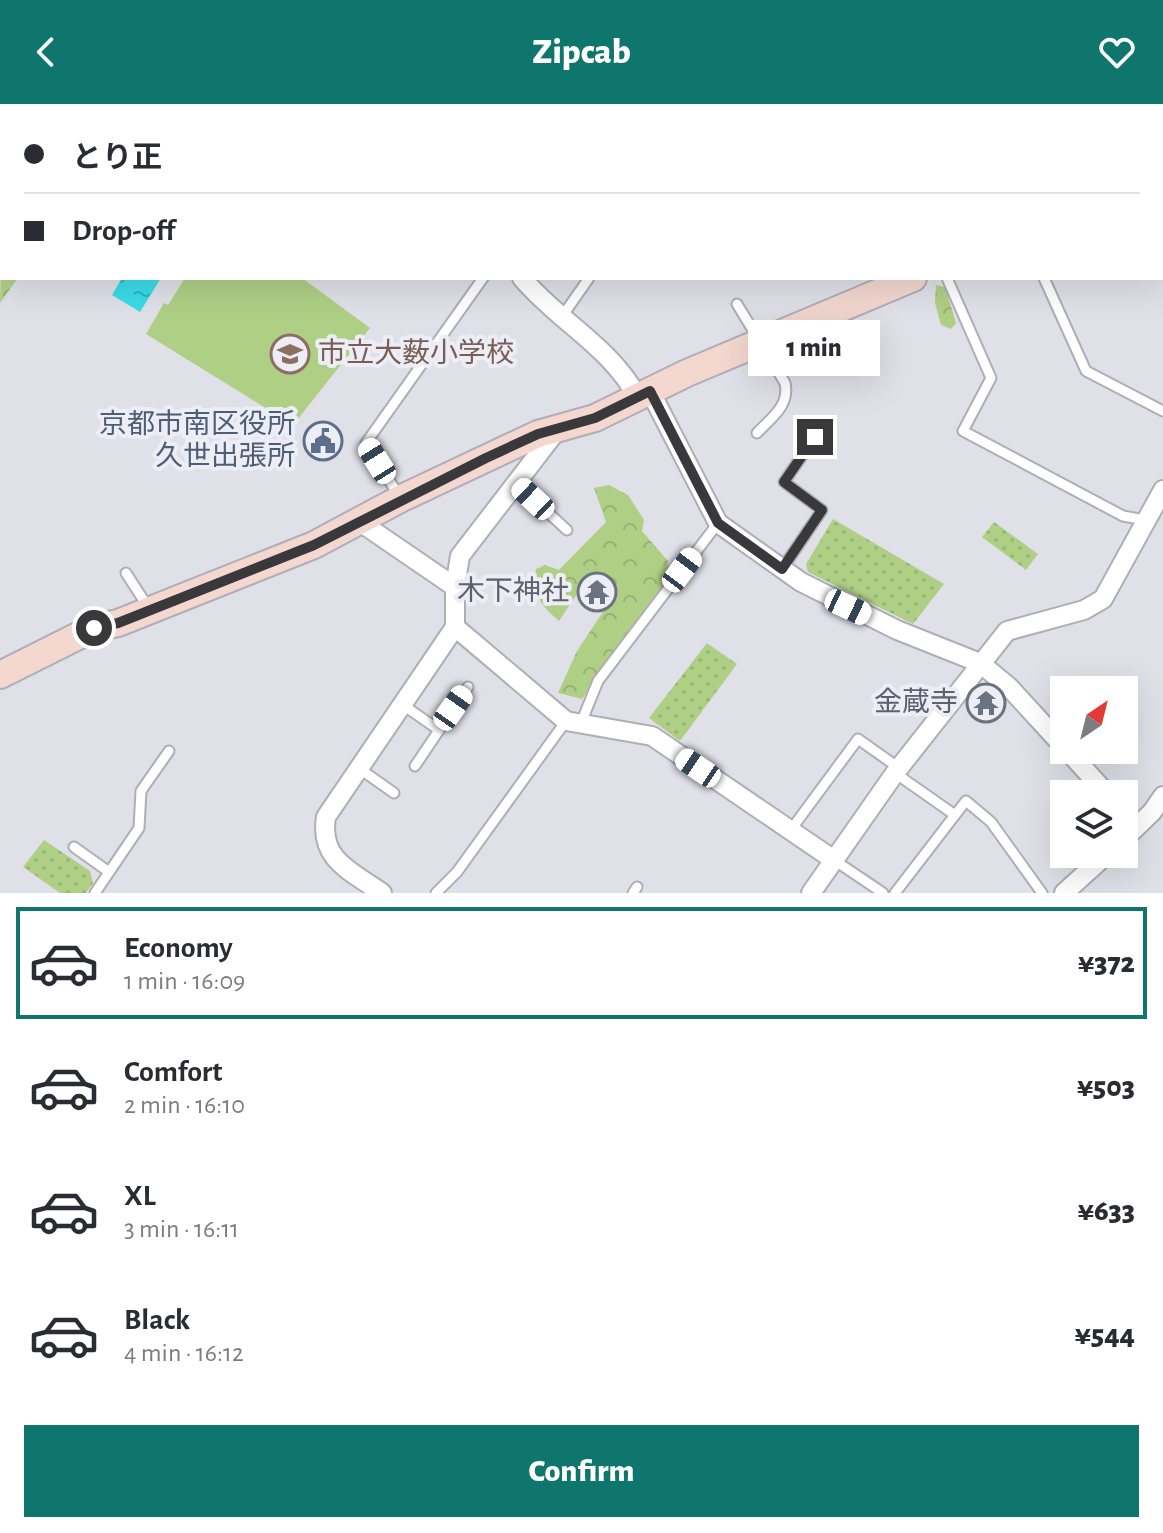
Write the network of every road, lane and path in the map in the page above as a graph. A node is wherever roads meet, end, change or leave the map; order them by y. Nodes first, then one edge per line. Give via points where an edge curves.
1 (482, 280) edge
2 (524, 280) edge
3 (588, 280) edge
4 (948, 280) edge
5 (1045, 280) edge
6 (897, 281) edge
7 (737, 304) dead end
8 (561, 318) junction
9 (759, 345) junction
10 (644, 395) junction
11 (1163, 411) edge
12 (557, 430) junction
13 (757, 433) dead end
14 (815, 437) dead end
15 (516, 483) junction
16 (1163, 490) edge
17 (400, 499) junction
18 (1145, 520) junction
19 (360, 522) junction
20 (718, 523) junction
21 (567, 530) dead end
22 (782, 569) junction
23 (126, 573) dead end
24 (455, 587) junction
25 (150, 610) junction
26 (455, 627) junction
27 (980, 663) junction
28 (0, 675) edge
29 (468, 687) dead end
30 (403, 705) junction
31 (574, 722) junction
32 (439, 730) junction
33 (1050, 732) edge
34 (169, 751) dead end
35 (1079, 764) edge
36 (415, 766) dead end
37 (360, 769) junction
38 (897, 771) junction
39 (1094, 780) edge
40 (394, 793) dead end
41 (1163, 796) edge
42 (955, 815) junction
43 (1138, 817) edge
44 (790, 831) junction
45 (74, 847) dead end
46 (834, 860) junction
47 (1092, 868) edge
48 (109, 872) junction
49 (95, 893) edge
50 (382, 893) edge
51 (436, 893) edge
52 (811, 893) edge
53 (883, 893) edge
54 (895, 893) edge
55 (1042, 893) edge
56 (1064, 893) edge

1 - 17 lane via 366,443
2 - 8 street
3 - 8 lane
4 - 18 lane via 991,378 963,431 1123,516
5 - 11 lane via 1086,371
6 - 9 main road
7 - 9 lane
8 - 10 street via 604,352
9 - 10 main road
9 - 13 lane via 787,394
10 - 12 main road
10 - 20 street
12 - 15 street
12 - 17 main road
14 - 22 lane via 784,482 822,510
15 - 21 lane
15 - 24 street via 460,556
16 - 18 street
17 - 19 main road
18 - 27 street via 1112,586 1095,606 1007,631
19 - 24 street
19 - 25 main road
20 - 22 street
20 - 31 lane via 598,681
22 - 27 street via 848,607
23 - 25 lane
24 - 26 street
25 - 28 main road via 94,628
26 - 30 street
26 - 31 street
27 - 33 street
27 - 38 street
29 - 32 lane
30 - 32 lane
30 - 37 street
31 - 44 street via 652,736
31 - 51 lane
32 - 36 lane
34 - 48 lane via 141,791 139,828
35 - 39 street
37 - 40 lane
37 - 50 street via 326,817 323,838 335,860
38 - 42 lane
38 - 44 lane via 858,739
38 - 46 street
41 - 43 street
42 - 54 lane
42 - 55 lane via 966,801 991,822
44 - 46 street
45 - 48 lane
46 - 52 street
46 - 53 lane
47 - 56 street
48 - 49 lane

